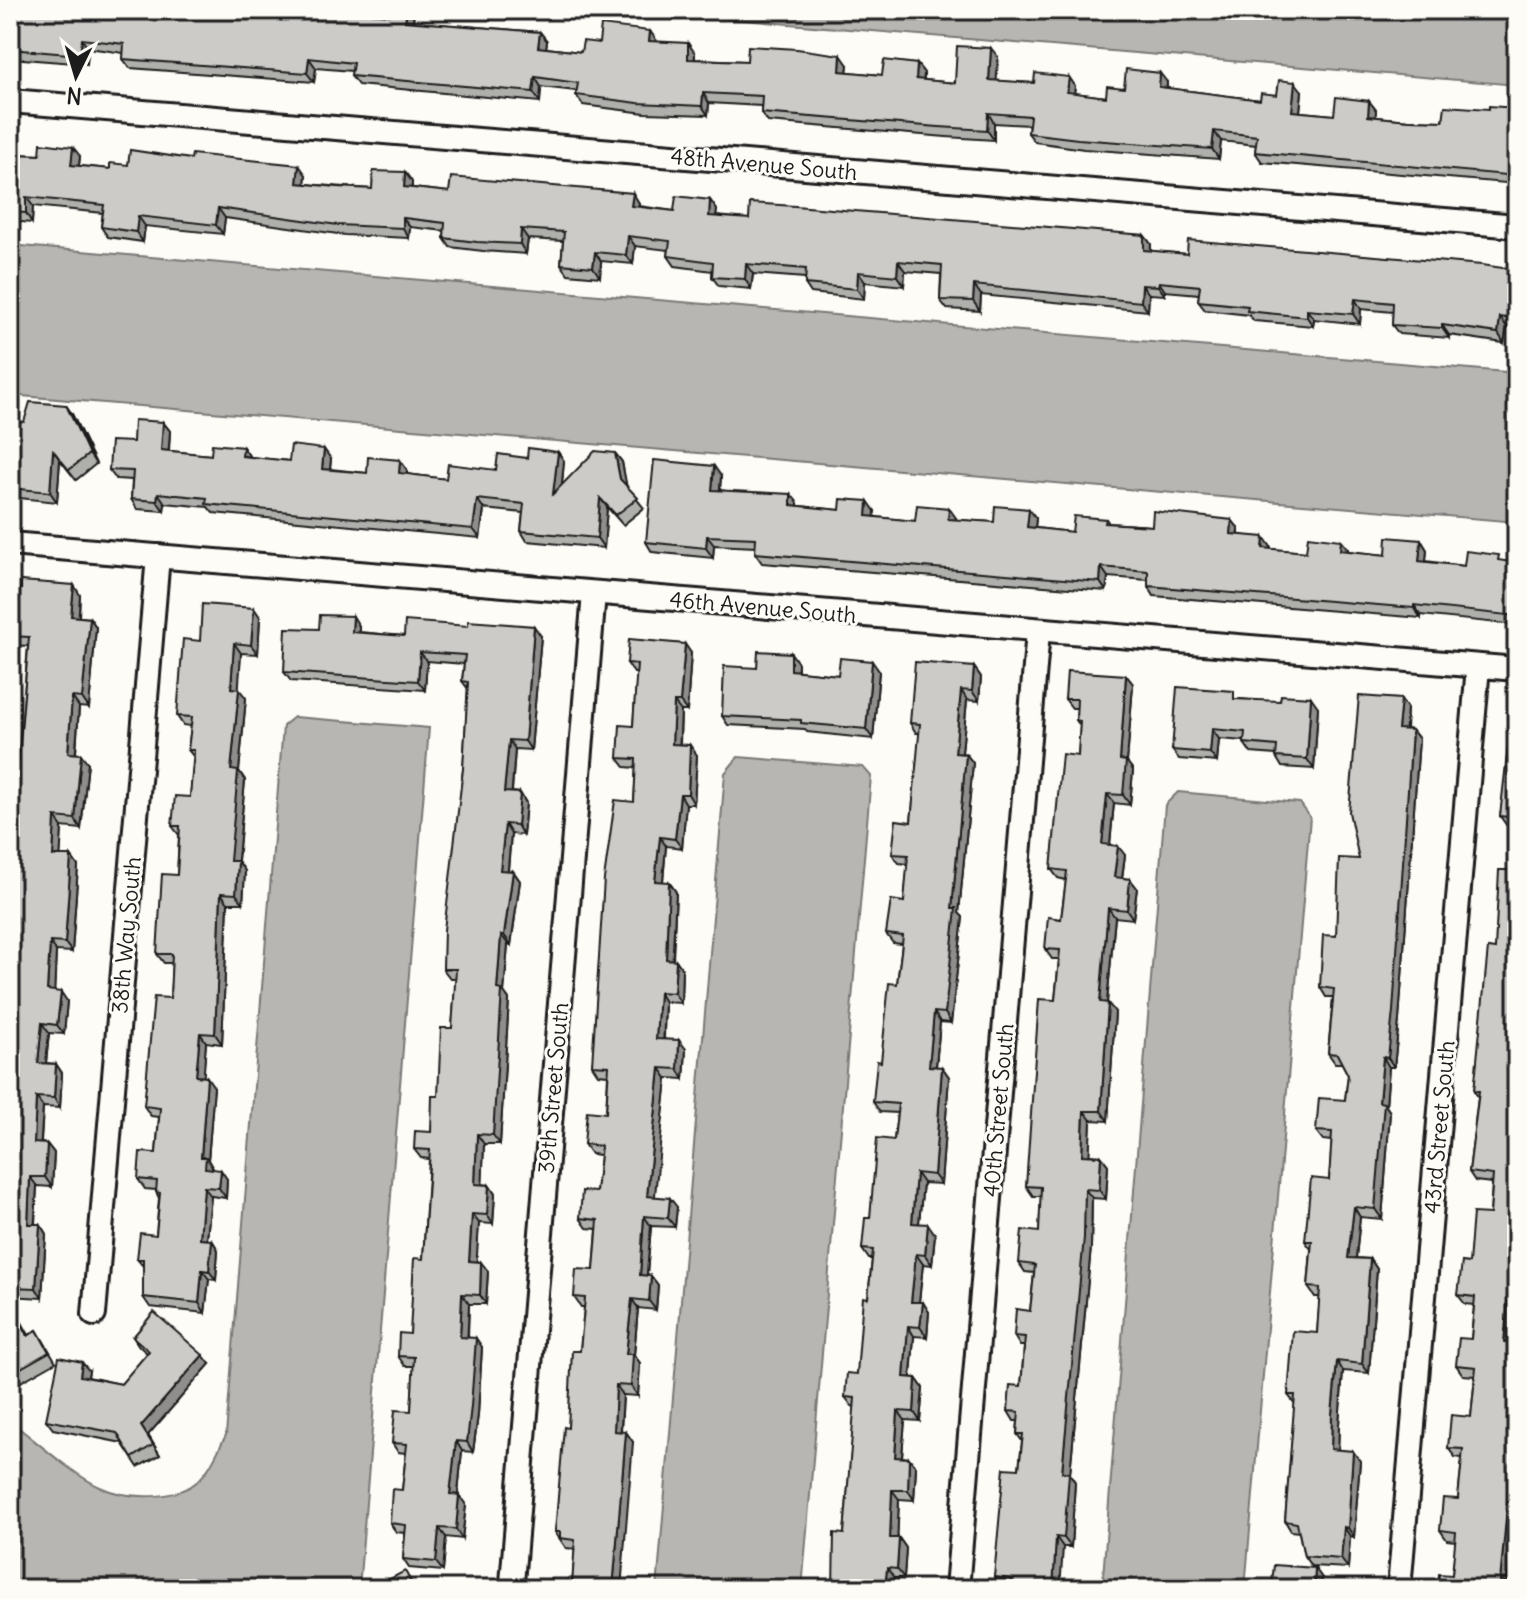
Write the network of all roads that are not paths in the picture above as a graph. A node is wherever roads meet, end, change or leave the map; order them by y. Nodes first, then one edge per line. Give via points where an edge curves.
1 (10, 101) edge
2 (1517, 226) edge
3 (10, 544) edge
4 (158, 556) junction
5 (594, 593) junction
6 (1038, 631) junction
7 (1478, 666) junction
8 (1517, 669) edge
9 (94, 1314) dead end
10 (512, 1583) dead end
11 (957, 1589) edge
12 (1399, 1589) edge

1 - 2 street, 48th Avenue South
3 - 4 street, 46th Avenue South
4 - 5 street, 46th Avenue South
4 - 9 street, 38th Way South
5 - 6 street, 46th Avenue South
5 - 10 street, 39th Street South
6 - 7 street, 46th Avenue South
6 - 11 street, 40th Street South
7 - 8 street, 46th Avenue South
7 - 12 street, 43rd Street South

